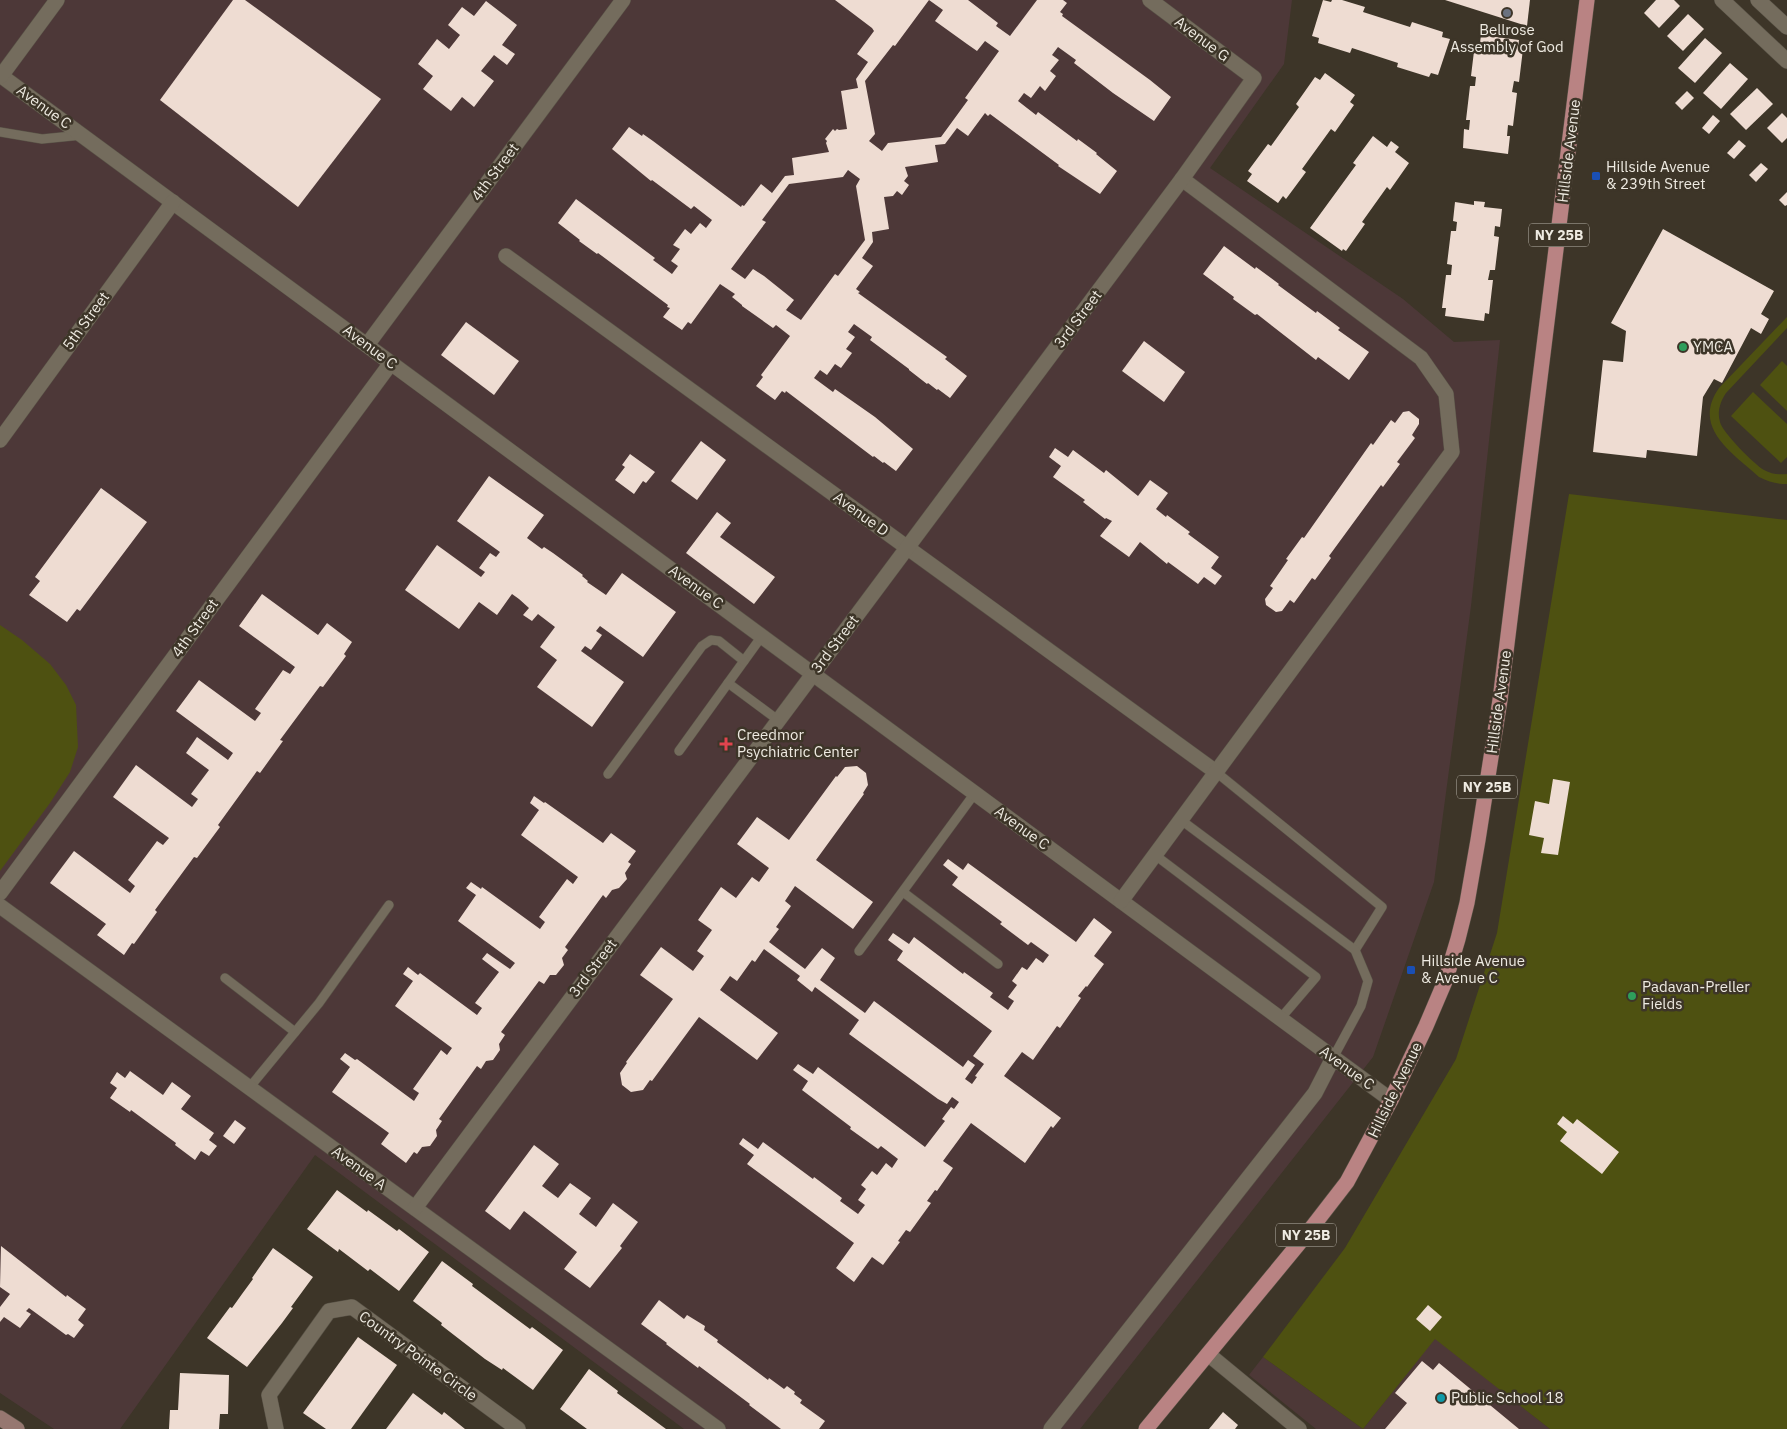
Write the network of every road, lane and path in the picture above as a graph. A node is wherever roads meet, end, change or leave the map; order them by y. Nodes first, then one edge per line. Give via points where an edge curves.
1 (57, 0) edge
2 (623, 0) edge
3 (1150, 0) edge
4 (1587, 0) edge
5 (1722, 0) edge
6 (1758, 0) edge
7 (1787, 27) edge
8 (1787, 61) edge
9 (1, 75) edge
10 (1254, 78) joint
11 (0, 132) edge
12 (82, 135) junction
13 (1182, 179) junction
14 (173, 202) junction
15 (506, 256) dead end
16 (367, 345) junction
17 (391, 363) junction
18 (0, 440) edge
19 (907, 547) junction
20 (762, 636) junction
21 (744, 661) junction
22 (813, 674) junction
23 (728, 683) junction
24 (778, 720) junction
25 (679, 750) dead end
26 (1216, 772) junction
27 (608, 774) dead end
28 (975, 793) junction
29 (1181, 820) junction
30 (1155, 855) junction
31 (903, 892) junction
32 (0, 893) edge
33 (1121, 901) junction
34 (390, 905) dead end
35 (0, 906) edge
36 (1355, 950) junction
37 (859, 951) dead end
38 (998, 964) dead end
39 (225, 978) dead end
40 (1280, 1019) junction
41 (295, 1032) junction
42 (1333, 1058) junction
43 (249, 1088) junction
44 (1391, 1100) junction
45 (414, 1208) junction
46 (1208, 1354) junction
47 (0, 1418) edge
48 (17, 1429) edge
49 (276, 1429) edge
50 (518, 1429) edge
51 (718, 1429) edge
52 (1051, 1429) edge
53 (1146, 1429) edge
54 (1299, 1429) edge

1 - 9 street
2 - 16 street, 4th Street
3 - 10 street, Avenue G
4 - 44 main road, Hillside Avenue / NY 25B via 1501,690 1474,867 1446,979
5 - 8 street
6 - 7 street
9 - 12 street, Avenue C
10 - 13 street, 3rd Street
11 - 12 lane via 42,140
12 - 14 street, Avenue C
13 - 19 street, 3rd Street
13 - 26 street via 1421,358 1446,394 1452,452
14 - 16 street, Avenue C
14 - 18 street, 5th Street
15 - 19 street, Avenue D
16 - 17 street, Avenue C
17 - 20 street, Avenue C
17 - 32 street, 4th Street
19 - 22 street, 3rd Street
19 - 26 street, Avenue D
20 - 21 lane
20 - 22 street, Avenue C
21 - 23 lane
21 - 27 lane via 719,641 711,640 702,646
22 - 24 street, 3rd Street
22 - 28 street, Avenue C
23 - 24 lane
23 - 25 lane
24 - 45 street, 3rd Street
26 - 29 street
26 - 36 lane via 1382,907
28 - 31 lane
28 - 33 street, Avenue C
29 - 30 street
29 - 36 lane
30 - 33 street
30 - 40 lane via 1316,977
31 - 37 lane
31 - 38 lane
33 - 40 street, Avenue C
34 - 41 lane
35 - 43 street, Avenue A
36 - 42 lane via 1368,981 1361,1006
39 - 41 lane
40 - 42 street, Avenue C
41 - 43 lane
42 - 44 street, Avenue C
42 - 52 street via 1315,1093
43 - 45 street, Avenue A
44 - 46 main road, Hillside Avenue / NY 25B via 1347,1182
45 - 51 street, Avenue A
46 - 53 main road, Hillside Avenue / NY 25B
46 - 54 street
47 - 48 main road
49 - 50 street, Country Pointe Circle via 269,1395 328,1311 352,1307

